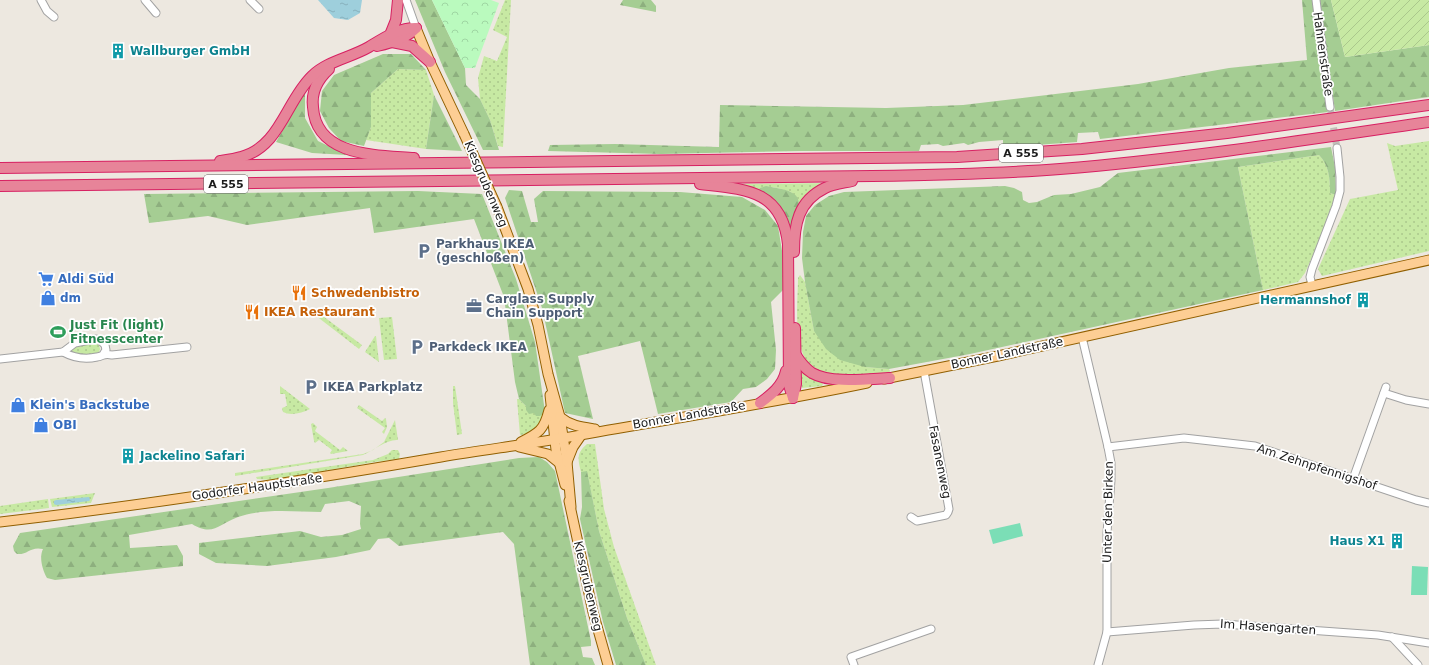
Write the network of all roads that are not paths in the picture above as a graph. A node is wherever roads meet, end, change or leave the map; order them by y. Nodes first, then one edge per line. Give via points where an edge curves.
1 (41, 0) edge
2 (250, 0) edge
3 (398, 0) edge
4 (406, 0) edge
5 (1316, 0) edge
6 (146, 1) edge
7 (259, 9) dead end
8 (156, 13) dead end
9 (54, 17) dead end
10 (416, 28) junction
11 (391, 38) junction
12 (343, 58) junction
13 (430, 62) junction
14 (1429, 105) edge
15 (1330, 107) tunnel mouth
16 (1429, 122) edge
17 (1337, 148) tunnel mouth
18 (456, 163) junction
19 (192, 166) junction
20 (0, 168) edge
21 (872, 176) junction
22 (648, 179) junction
23 (0, 186) edge
24 (1429, 260) edge
25 (1312, 285) junction
26 (1082, 337) junction
27 (185, 347) dead end
28 (63, 352) junction
29 (104, 354) junction
30 (795, 354) junction
31 (0, 359) edge
32 (788, 363) junction
33 (924, 372) junction
34 (548, 374) junction
35 (890, 378) junction
36 (793, 398) junction
37 (760, 403) junction
38 (550, 404) junction
39 (1429, 404) edge
40 (560, 417) junction
41 (602, 430) junction
42 (582, 434) junction
43 (559, 438) junction
44 (513, 446) junction
45 (1108, 447) junction
46 (563, 462) junction
47 (1353, 478) junction
48 (1429, 503) edge
49 (911, 517) dead end
50 (0, 522) edge
51 (931, 629) dead end
52 (1107, 632) junction
53 (1392, 637) junction
54 (1429, 643) edge
55 (608, 665) edge
56 (854, 665) edge
57 (1098, 665) edge
58 (1418, 665) edge

1 - 9 street
2 - 7 street
3 - 11 highway
4 - 10 street, Kiesgrubenweg
5 - 15 street, Hahnenstraße
6 - 8 street
10 - 11 highway via 403,29
10 - 13 main road, Kiesgrubenweg
11 - 12 highway
11 - 13 highway via 412,46
12 - 18 highway via 323,75 312,98 313,113 324,135 339,146 365,154
12 - 19 highway via 328,64 313,75 300,90 267,143 243,157
13 - 34 main road, Kiesgrubenweg, bridge via 497,207 528,289
14 - 18 highway, A 555 via 1219,134 1082,149 917,157
16 - 21 highway, A 555 via 1232,150 1060,169 987,174
17 - 25 street via 1340,191 1312,269
18 - 19 highway, A 555
19 - 20 highway, A 555
21 - 22 highway, A 555
21 - 30 highway via 825,188 802,208 796,222 794,240
22 - 23 highway, A 555
22 - 32 highway via 737,189 759,196 774,206 783,222 788,244
24 - 25 main road, Bonner Landstraße
25 - 26 main road, Bonner Landstraße
26 - 33 main road, Bonner Landstraße
26 - 45 street, Unter den Birken
27 - 29 street
28 - 29 street via 71,357 83,359 96,358
28 - 29 street via 75,343 95,339 105,345
28 - 31 street
30 - 35 highway via 806,369 820,377
30 - 36 highway via 796,384
32 - 36 highway via 788,385
32 - 37 highway via 778,388
33 - 35 main road, Bonner Landstraße
33 - 49 street, Fasanenweg via 949,509 946,515 917,521
34 - 38 main road, Kiesgrubenweg
34 - 40 main road, Kiesgrubenweg
35 - 36 main road, Bonner Landstraße
36 - 37 main road, Bonner Landstraße
37 - 41 main road, Bonner Landstraße
38 - 43 main road, Kiesgrubenweg
38 - 44 main road, Godorfer Hauptstraße via 546,422 541,430
39 - 47 street via 1406,400 1385,390
40 - 41 main road via 576,426
40 - 43 main road, Kiesgrubenweg
41 - 42 main road, Bonner Landstraße
42 - 43 main road, Bonner Landstraße
42 - 46 main road
43 - 44 main road, Godorfer Hauptstraße
43 - 46 main road, Kiesgrubenweg
44 - 46 main road via 548,454
44 - 50 main road, Godorfer Hauptstraße via 248,489
45 - 47 street, Am Zehnpfennigshof via 1184,438 1255,446
45 - 52 street, Unter den Birken via 1111,480 1107,534
46 - 55 main road, Kiesgrubenweg via 593,612
47 - 48 street, Am Zehnpfennigshof
51 - 56 street via 851,657
52 - 53 street, Im Hasengarten via 1223,624
52 - 57 street, Unter den Birken
53 - 54 street, Im Hasengarten
53 - 58 street

